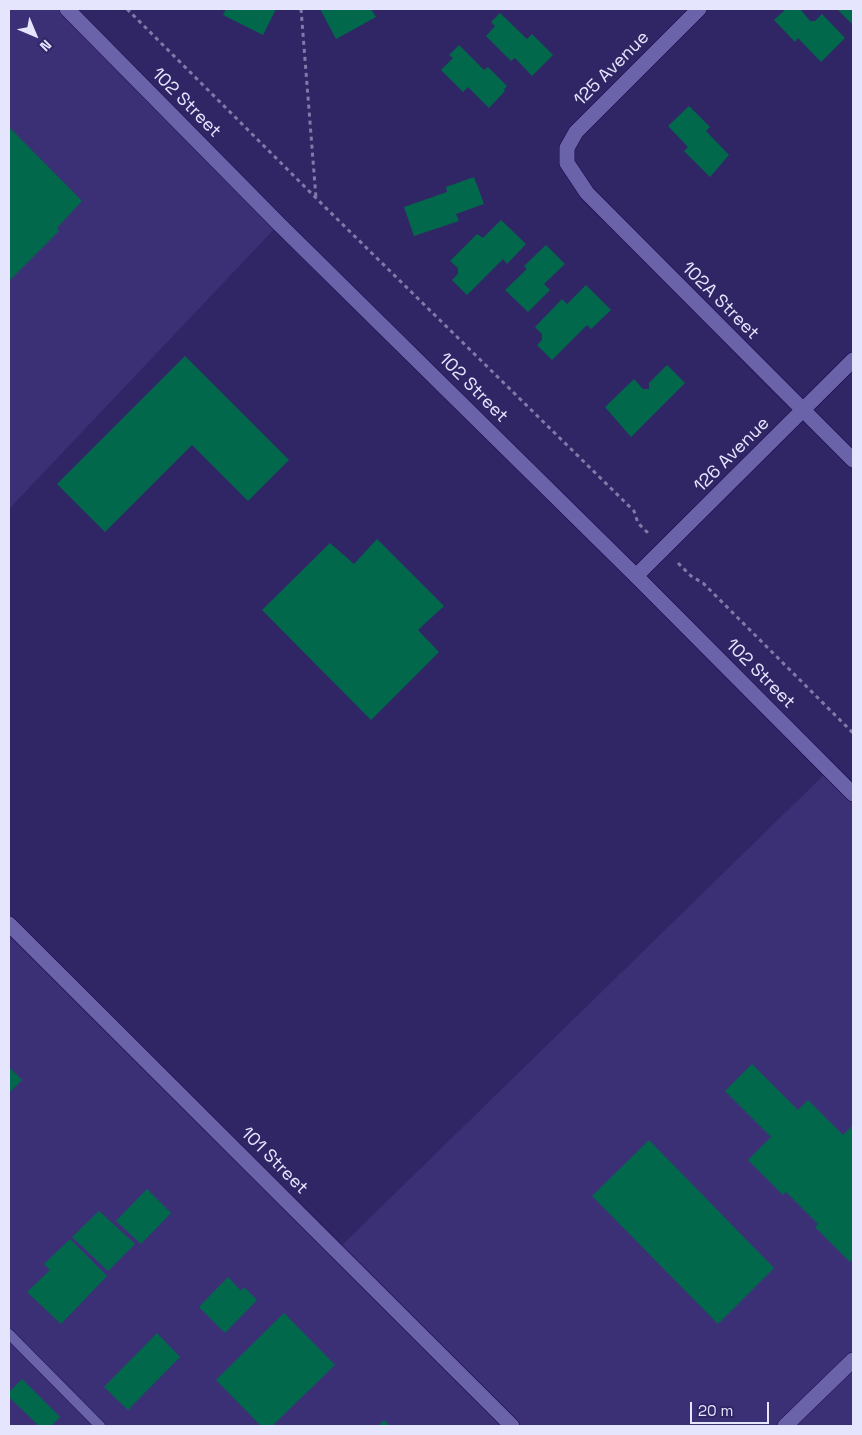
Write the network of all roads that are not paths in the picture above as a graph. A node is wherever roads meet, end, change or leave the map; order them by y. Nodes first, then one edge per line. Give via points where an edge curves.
1 (67, 9) edge
2 (699, 9) edge
3 (567, 162) joint
4 (853, 360) edge
5 (803, 411) junction
6 (853, 460) edge
7 (636, 576) junction
8 (853, 794) edge
9 (9, 924) edge
10 (9, 1334) edge
11 (853, 1360) edge
12 (100, 1426) edge
13 (512, 1426) edge
14 (785, 1426) edge

1 - 7 street, 102 Street via 279,224
2 - 3 street, 125 Avenue via 576,132 567,148
3 - 5 street, 102A Street via 587,193
4 - 5 street, 126 Avenue
5 - 6 street, 102A Street
5 - 7 street, 126 Avenue
7 - 8 street, 102 Street
9 - 13 street, 101 Street
10 - 12 lane
11 - 14 street

